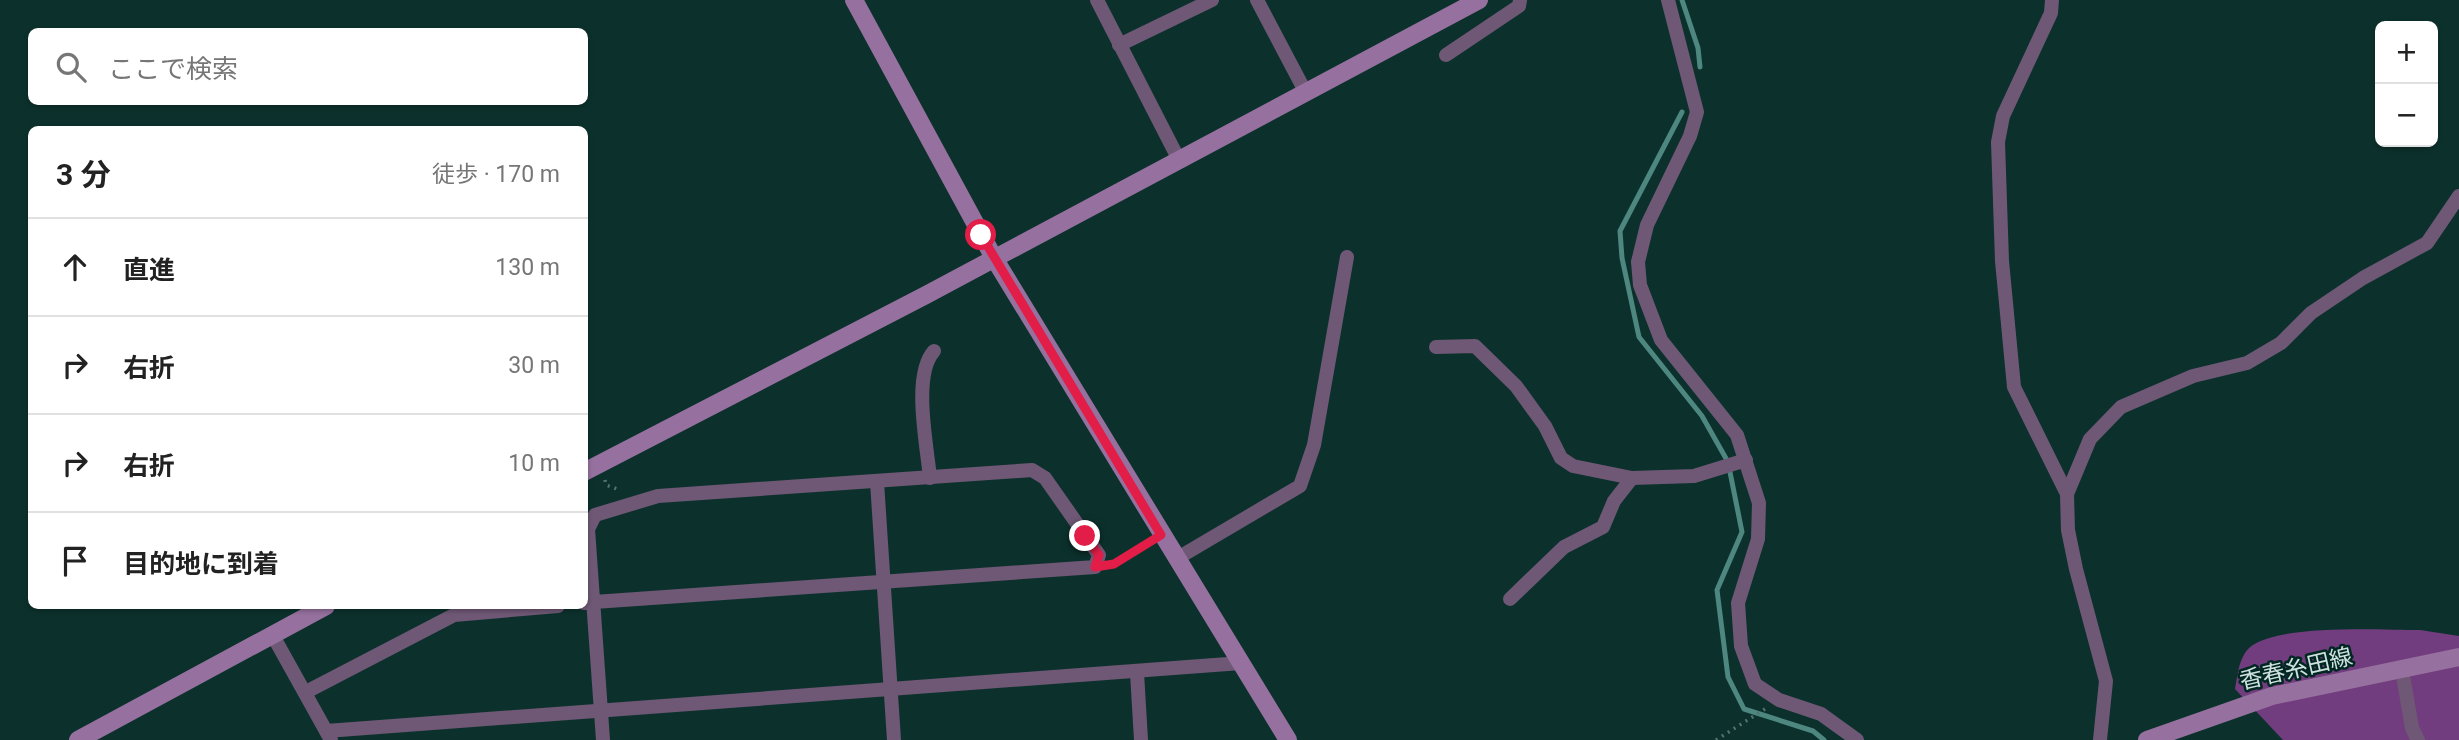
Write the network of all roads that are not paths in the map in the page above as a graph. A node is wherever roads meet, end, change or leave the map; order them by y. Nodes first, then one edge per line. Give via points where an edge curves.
1 (855, 0) edge
2 (1097, 0) edge
3 (1212, 0) edge
4 (1257, 0) edge
5 (1479, 0) edge
6 (1520, 0) edge
7 (1668, 0) edge
8 (2052, 0) edge
9 (1119, 45) junction
10 (1446, 55) dead end
11 (1306, 93) junction
12 (1178, 158) junction
13 (2459, 196) edge
14 (1347, 257) dead end
15 (994, 258) junction
16 (1436, 347) dead end
17 (934, 351) dead end
18 (1745, 460) junction
19 (588, 470) edge
20 (930, 478) junction
21 (1632, 478) junction
22 (877, 482) junction
23 (2067, 494) junction
24 (1176, 559) junction
25 (884, 584) junction
26 (1510, 598) dead end
27 (589, 602) edge
28 (320, 609) edge
29 (523, 609) edge
30 (272, 634) junction
31 (2459, 657) edge
32 (1241, 663) junction
33 (2402, 670) junction
34 (1137, 673) junction
35 (890, 689) junction
36 (306, 692) junction
37 (601, 710) junction
38 (328, 735) edge
39 (78, 740) edge
40 (603, 740) edge
41 (894, 740) edge
42 (1141, 740) edge
43 (1288, 740) edge
44 (1857, 740) edge
45 (2100, 740) edge
46 (2147, 740) edge
47 (2418, 740) edge

1 - 15 street
2 - 9 street
3 - 9 street
4 - 11 street
5 - 11 street
6 - 10 street via 1519,6
7 - 18 street via 1697,112 1647,225 1638,262 1640,285 1661,340 1737,435
8 - 23 street via 2051,13 2003,116 1998,155 2014,387
9 - 12 street
11 - 12 street
12 - 15 street
13 - 23 street via 2427,243 2311,313 2281,343 2247,363 2193,376 2121,407 2090,439
14 - 24 street via 1314,445 1300,486
15 - 19 street
15 - 24 street
16 - 21 street via 1475,346 1516,386 1561,458 1573,466
17 - 20 street via 926,360 922,380
18 - 21 street via 1694,476
18 - 44 street via 1759,503 1758,539 1738,603 1741,646 1755,684 1779,700 1821,714
20 - 22 street
20 - 25 street via 1032,470 1045,478 1099,555 1095,567
21 - 26 street via 1614,501 1603,527 1564,547
22 - 25 street
22 - 27 street via 658,496 595,515 588,529
23 - 45 street via 2076,569 2106,681
24 - 32 street
25 - 27 street
25 - 35 street
27 - 37 street
28 - 30 street
29 - 36 street via 454,615
30 - 36 street
30 - 39 street
31 - 33 street, 香春糸田線
32 - 34 street
32 - 43 street
33 - 46 street, 香春糸田線 via 2272,696
33 - 47 street
34 - 35 street
34 - 42 street
35 - 37 street
35 - 41 street
36 - 38 street
37 - 38 street
37 - 40 street

